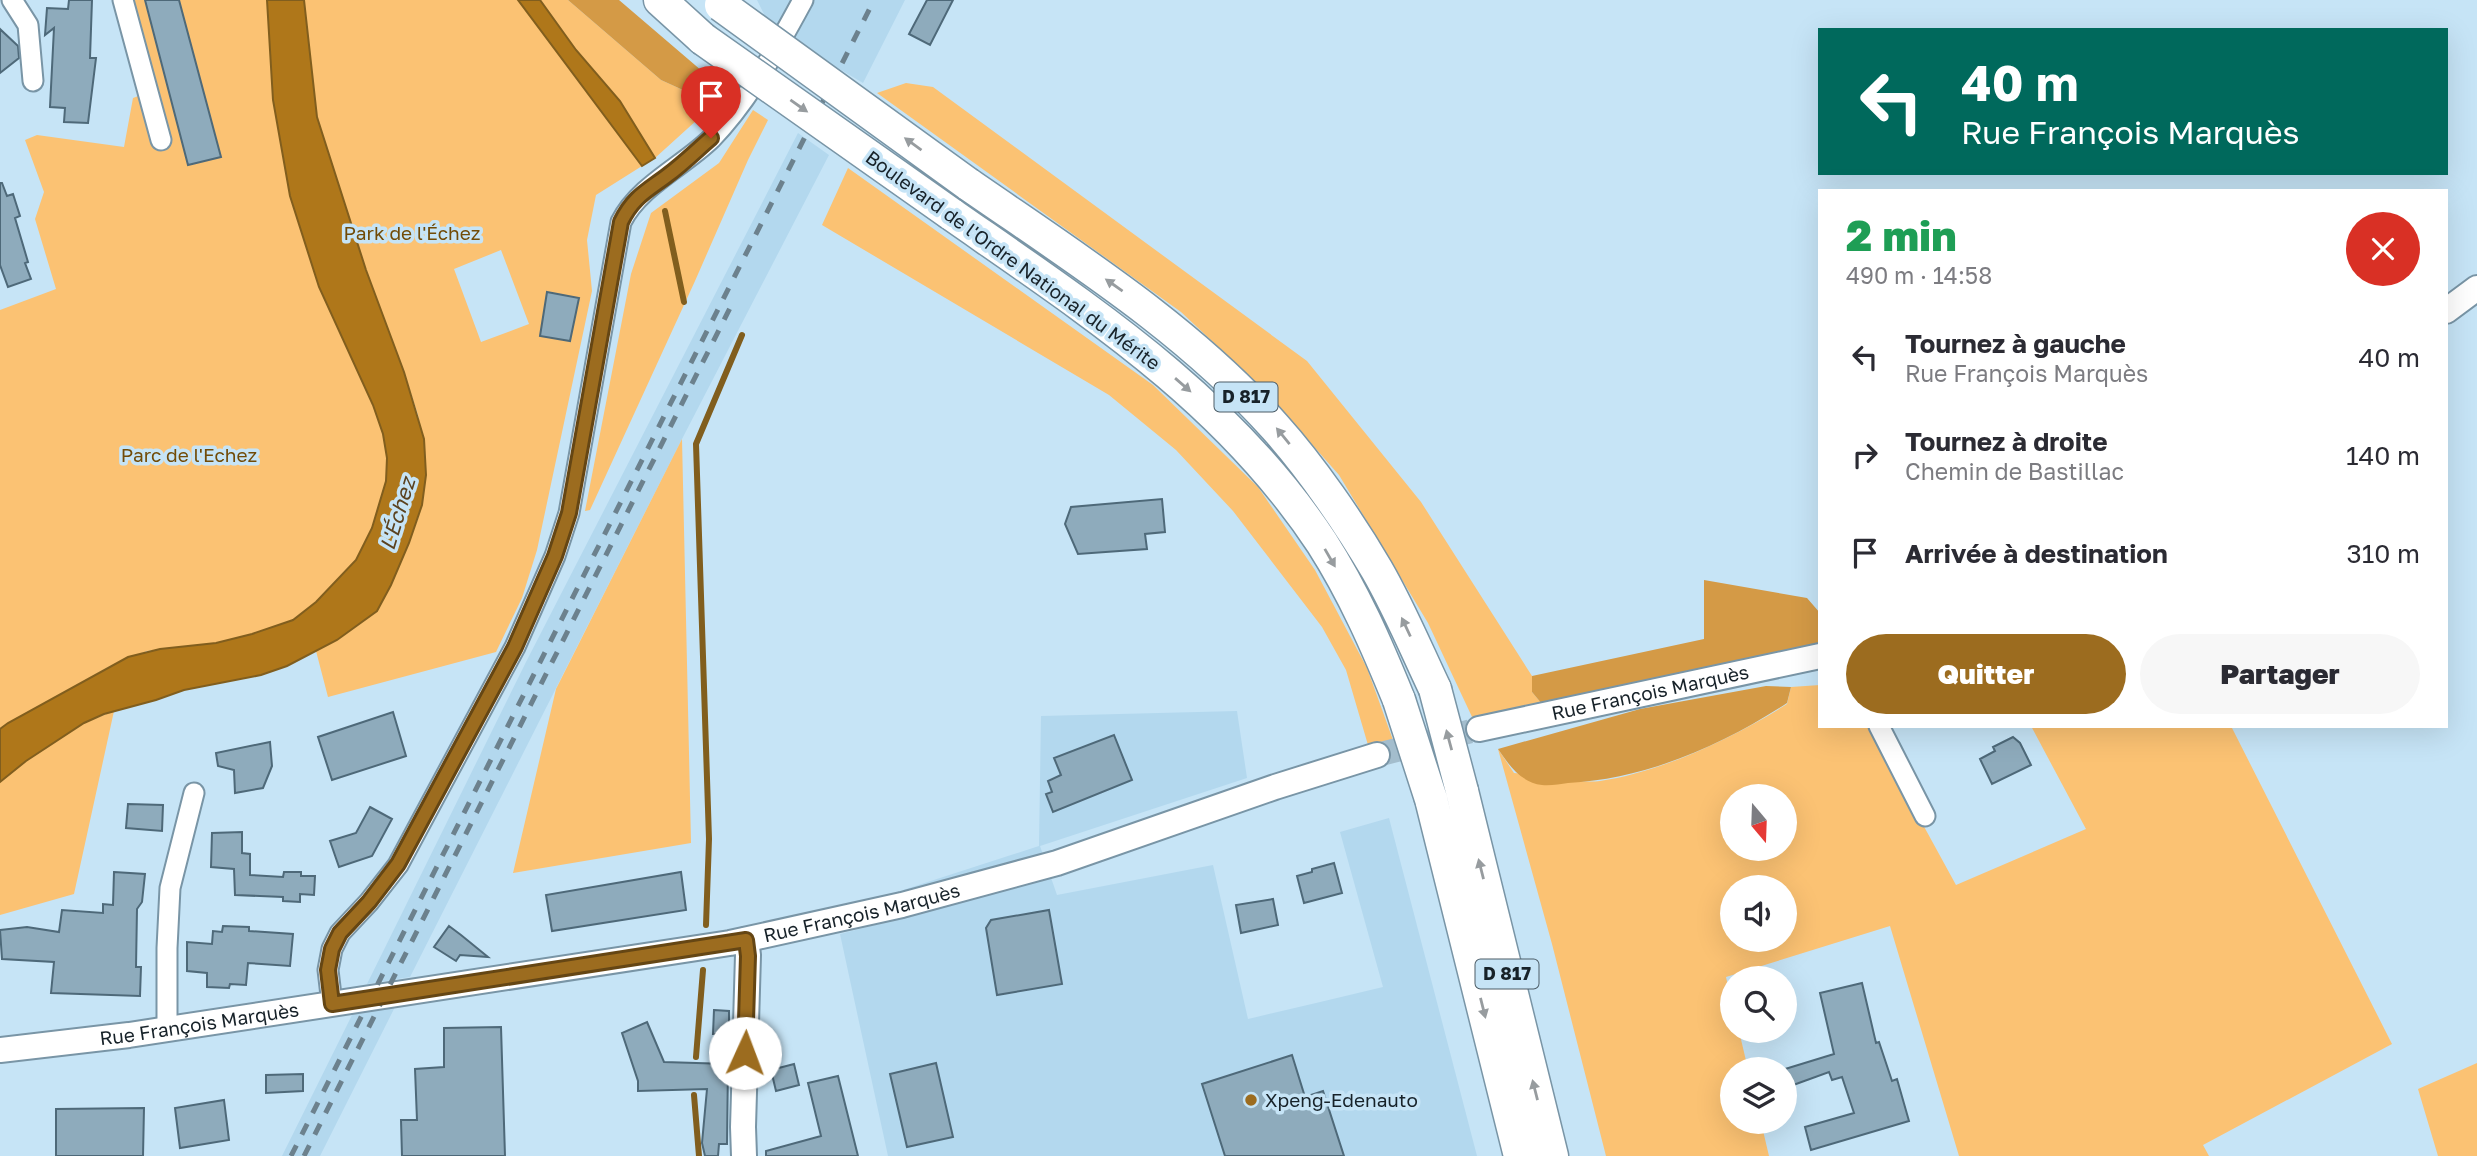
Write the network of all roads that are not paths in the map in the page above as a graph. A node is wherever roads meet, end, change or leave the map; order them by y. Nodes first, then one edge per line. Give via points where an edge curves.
1 (12, 0) edge
2 (123, 0) edge
3 (660, 0) edge
4 (803, 0) edge
5 (718, 2) edge
6 (33, 81) dead end
7 (160, 140) dead end
8 (2477, 288) edge
9 (2448, 309) edge
10 (1818, 656) edge
11 (1880, 728) edge
12 (1479, 729) tunnel mouth
13 (1377, 755) tunnel mouth
14 (194, 793) dead end
15 (1925, 816) dead end
16 (746, 940) junction
17 (332, 1004) junction
18 (167, 1029) junction
19 (0, 1050) edge
20 (744, 1156) edge
21 (1520, 1156) edge
22 (1552, 1156) edge

1 - 6 street via 28,25
2 - 7 street
3 -> 21 main road, Boulevard de l'Ordre National du Mérite / D 817, bridge via 703,39 1098,316 1182,383 1284,490 1322,544 1368,624 1399,700 1432,799
4 - 17 street via 745,97 711,138 629,206 621,222 569,513 555,556 515,647 398,864 332,949 328,970
22 -> 5 main road, Boulevard de l'Ordre National du Mérite / D 817, bridge via 1435,689 1377,570 1310,471 1275,427 1188,344 1134,301
8 - 9 street
10 - 12 street, Rue François Marquès
11 - 15 street
13 - 16 street, Rue François Marquès via 1057,863 902,905
14 - 18 street via 170,888
16 - 17 street, Rue François Marquès
16 - 20 street
17 - 18 street, Rue François Marquès
18 - 19 street, Rue François Marquès

